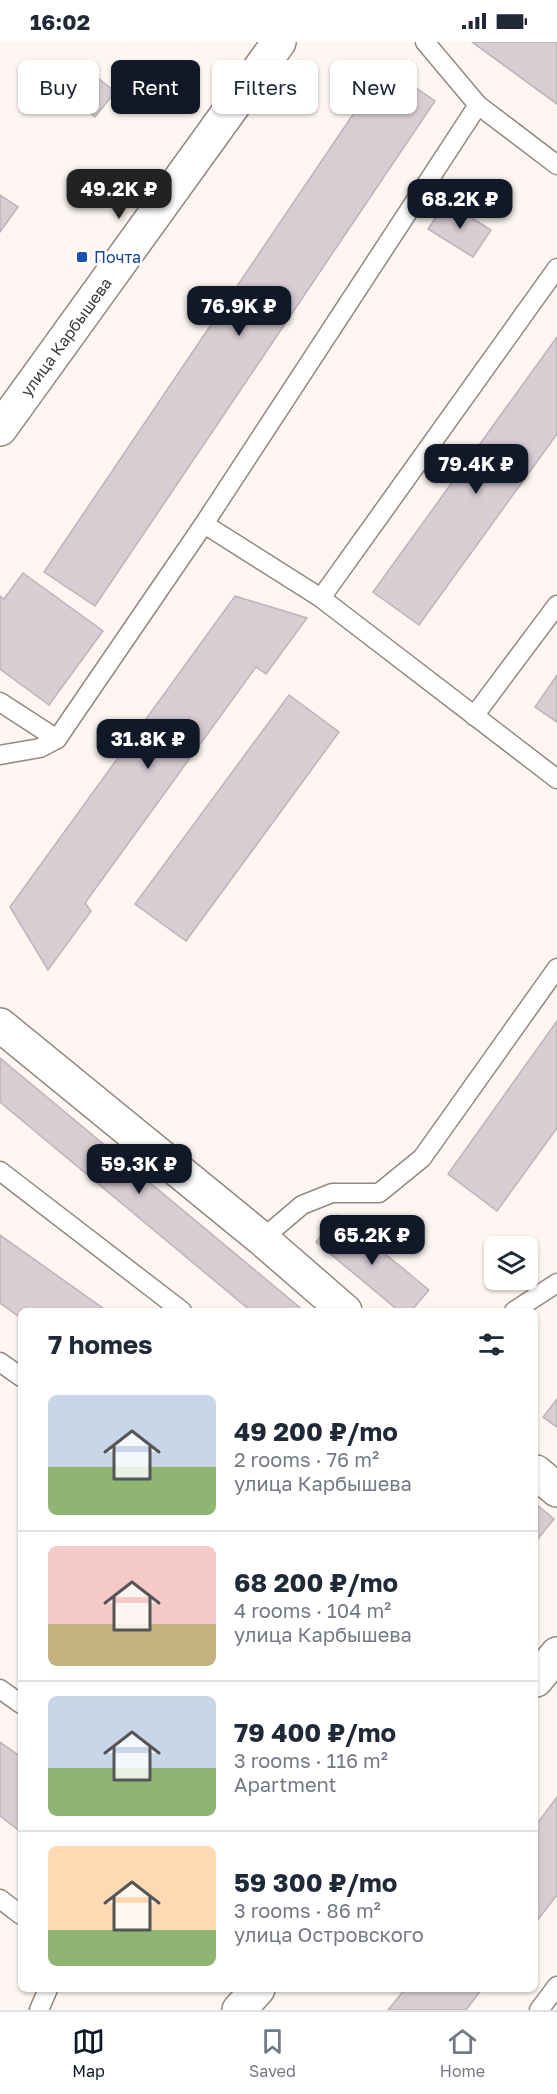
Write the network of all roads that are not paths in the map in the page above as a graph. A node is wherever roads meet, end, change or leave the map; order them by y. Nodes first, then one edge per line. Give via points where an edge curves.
1 (279, 42) edge
2 (425, 42) edge
3 (478, 105) junction
4 (557, 165) edge
5 (557, 268) edge
6 (0, 429) edge
7 (204, 524) junction
8 (321, 598) junction
9 (557, 604) edge
10 (0, 702) edge
11 (474, 716) junction
12 (57, 739) junction
13 (0, 755) edge
14 (557, 779) edge
15 (557, 968) edge
16 (0, 1025) edge
17 (0, 1171) edge
18 (262, 1239) junction
19 (557, 1283) edge
20 (178, 1308) edge
21 (342, 1308) edge
22 (519, 1308) edge
23 (0, 1362) edge
24 (18, 1375) edge
25 (538, 1474) edge
26 (557, 1490) edge
27 (557, 1654) edge
28 (538, 1678) edge
29 (0, 1689) edge
30 (18, 1702) edge
31 (0, 1899) edge
32 (18, 1914) edge
33 (557, 1986) edge
34 (47, 1992) edge
35 (255, 1992) edge
36 (39, 2010) edge
37 (239, 2010) edge
38 (539, 2010) edge

1 - 6 street, улица Карбышева
2 - 3 lane
3 - 4 lane
3 - 7 lane
5 - 8 lane
7 - 8 lane
7 - 12 lane
8 - 11 lane
9 - 11 lane
10 - 12 lane
11 - 14 lane
12 - 13 lane via 40,748
15 - 18 lane via 422,1158 380,1193 332,1193 302,1205
16 - 18 street
17 - 20 lane
18 - 21 street
19 - 22 lane
23 - 24 lane
25 - 26 street
27 - 28 street
29 - 30 lane
31 - 32 lane
33 - 38 lane
34 - 36 lane
35 - 37 street

